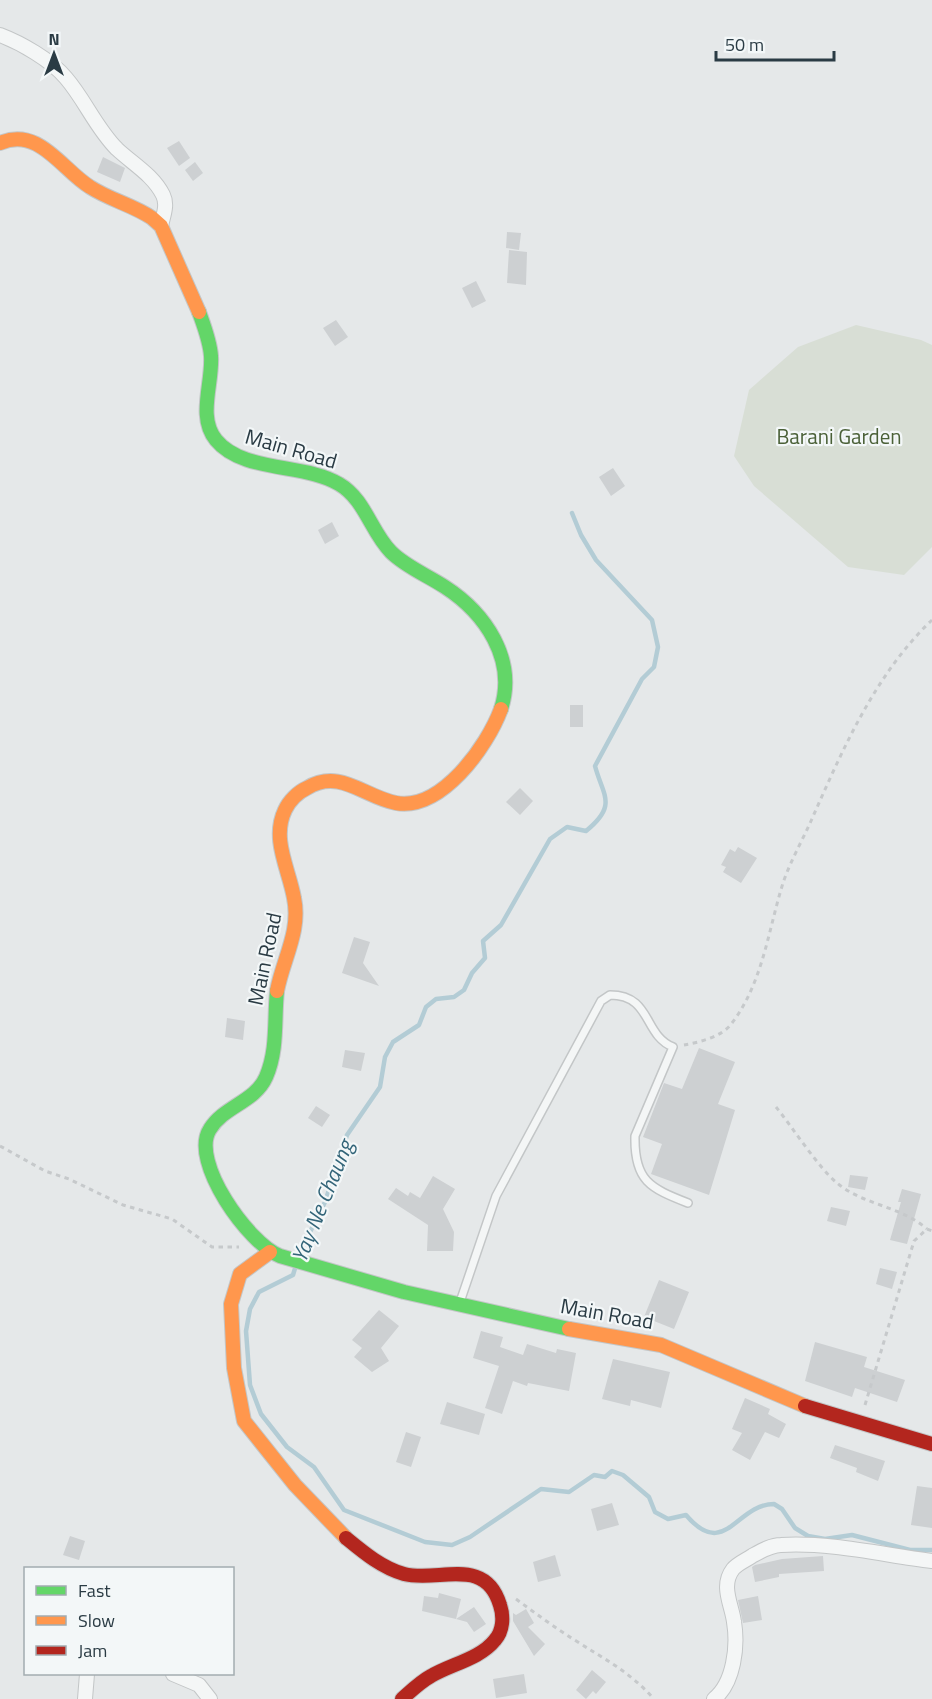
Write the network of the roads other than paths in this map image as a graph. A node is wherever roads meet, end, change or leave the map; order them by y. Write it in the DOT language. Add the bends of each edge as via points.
graph roads {
  1 [pos="0,35"];
  2 [pos="0,142"];
  3 [pos="160,226"];
  4 [pos="688,1203"];
  5 [pos="266,1249"];
  6 [pos="459,1305"];
  7 [pos="932,1444"];
  8 [pos="932,1561"];
  9 [pos="87,1675"];
  10 [pos="175,1675"];
  11 [pos="85,1699"];
  12 [pos="210,1699"];
  13 [pos="402,1699"];
  14 [pos="714,1699"];
  1 -- 3 [label="street" via="65,77 99,128 147,174 164,196 166,207"];
  2 -- 3 [label="main road, Main Road" via="33,142 83,183 143,211"];
  3 -- 5 [label="main road, Main Road" via="207,335 212,363 208,422 218,443 231,453 321,477 348,490 389,550 452,592 481,617 496,641 506,680 504,700 494,727 458,777 436,796 410,804 391,803 344,781 318,780 296,794 283,813 277,835 297,906 297,922 278,985 270,1064 260,1087 217,1120 204,1144 209,1165 235,1214"];
  4 -- 6 [label="lane" via="654,1190 643,1179 634,1151 635,1136 673,1047 660,1039 631,998 610,995 601,1001 496,1196"];
  5 -- 6 [label="main road, Main Road" via="351,1277"];
  5 -- 13 [label="main road" via="245,1268 234,1290 233,1351 244,1421 334,1528 363,1551 404,1574 466,1574 490,1587 498,1597 501,1611 495,1641 428,1677"];
  6 -- 7 [label="main road, Main Road" via="661,1345 788,1399"];
  8 -- 14 [label="street" via="837,1548 779,1545 762,1550 733,1570 728,1581 726,1593 736,1641 727,1680"];
  9 -- 11 [label="street"];
  10 -- 12 [label="street" via="199,1685"];
}
